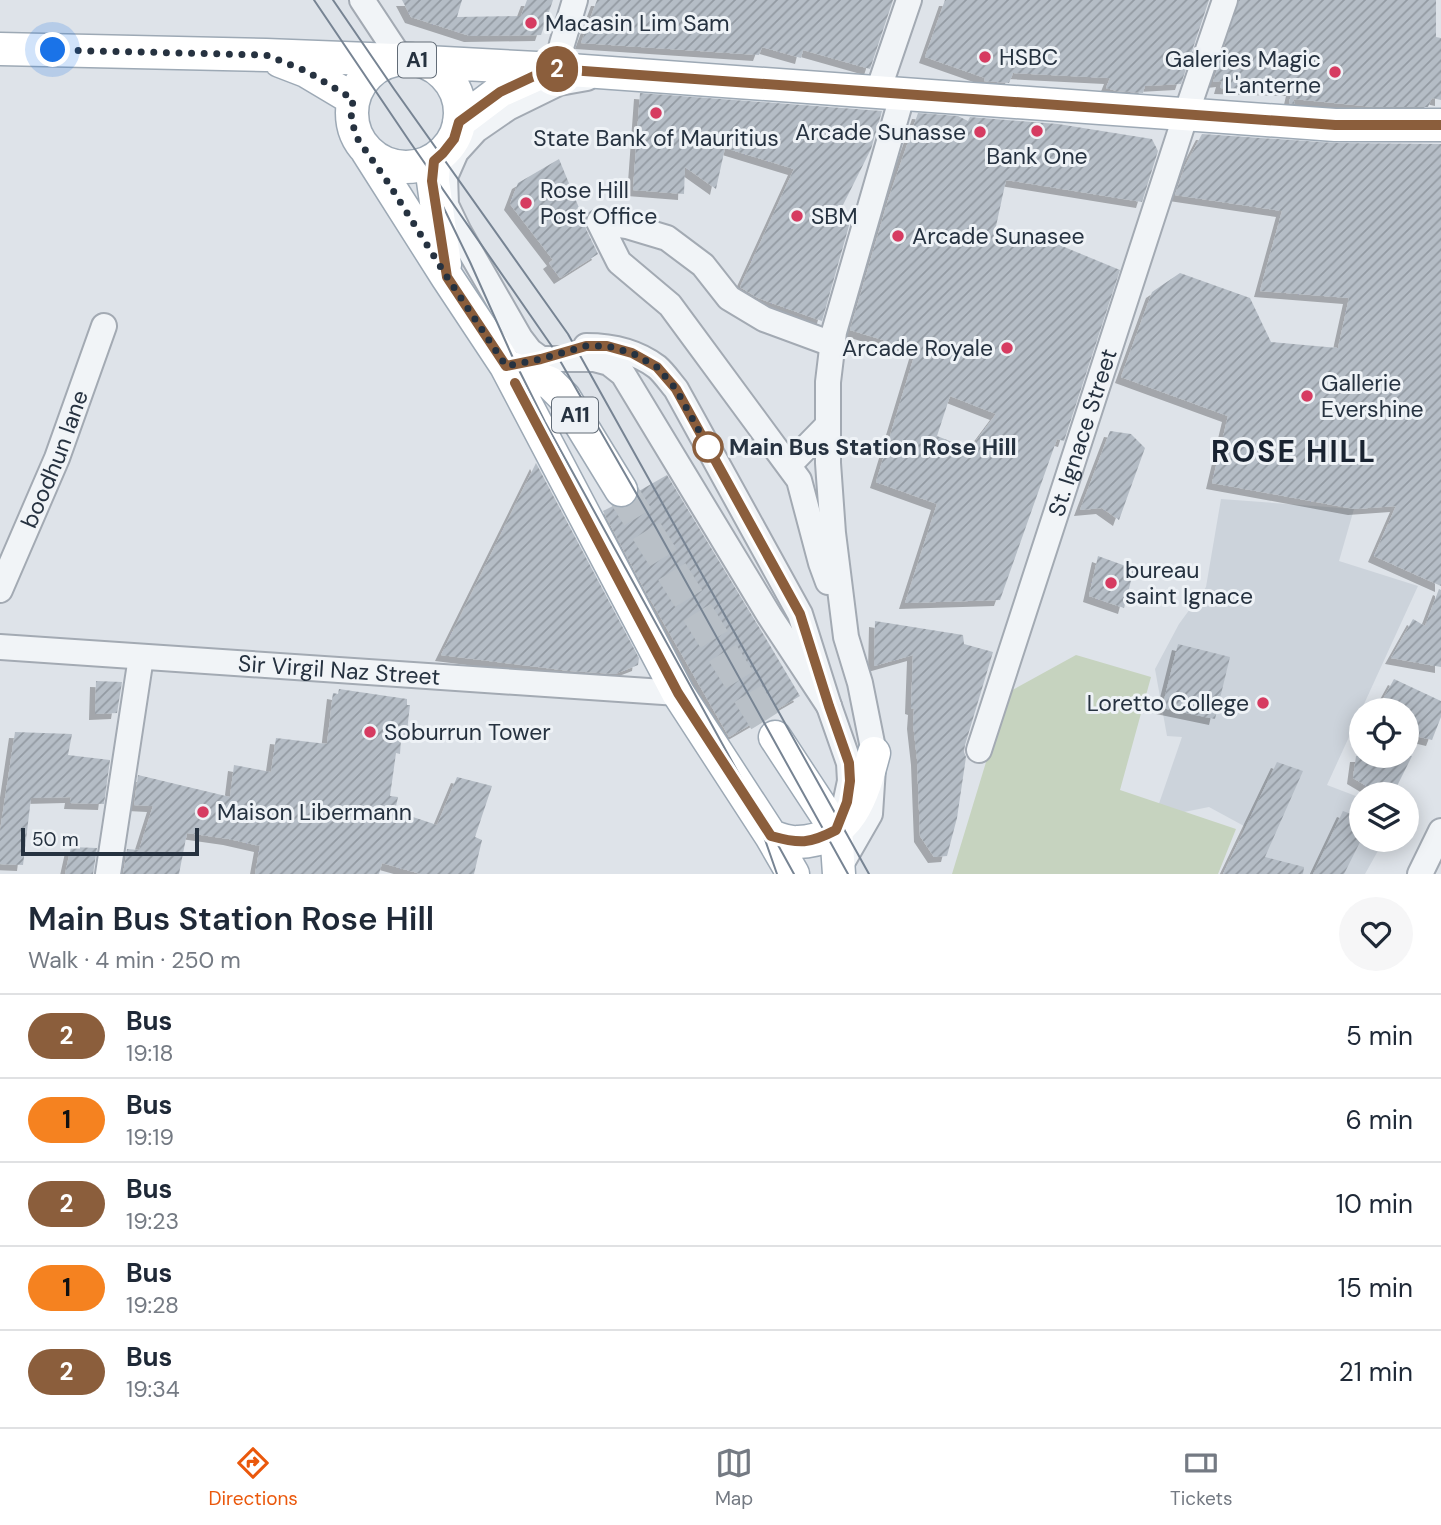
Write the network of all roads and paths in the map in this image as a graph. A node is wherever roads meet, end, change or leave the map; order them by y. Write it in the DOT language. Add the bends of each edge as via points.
graph roads {
  1 [pos="362,0"];
  2 [pos="575,0"];
  3 [pos="909,0"];
  4 [pos="1225,0"];
  5 [pos="0,49"];
  6 [pos="266,55"];
  7 [pos="407,61"];
  8 [pos="553,69"];
  9 [pos="612,74"];
  10 [pos="891,92"];
  11 [pos="353,99"];
  12 [pos="1186,114"];
  13 [pos="459,122"];
  14 [pos="1441,125"];
  15 [pos="367,151"];
  16 [pos="434,161"];
  17 [pos="447,277"];
  18 [pos="104,326"];
  19 [pos="832,344"];
  20 [pos="541,359"];
  21 [pos="506,366"];
  22 [pos="828,425"];
  23 [pos="789,465"];
  24 [pos="621,489"];
  25 [pos="0,590"];
  26 [pos="846,637"];
  27 [pos="0,647"];
  28 [pos="141,657"];
  29 [pos="678,693"];
  30 [pos="829,706"];
  31 [pos="775,737"];
  32 [pos="979,750"];
  33 [pos="874,753"];
  34 [pos="836,830"];
  35 [pos="1441,831"];
  36 [pos="771,836"];
  37 [pos="839,871"];
  38 [pos="108,874"];
  39 [pos="793,874"];
  40 [pos="1420,874"];
  1 -- 7 [label="street"];
  2 -- 8 [label="street"];
  3 -- 10 [label="street"];
  4 -- 12 [label="street, St. Ignace Street"];
  5 -- 6 [label="main road, A1"];
  6 -- 7 [label="main road, A1"];
  6 -- 11 [label="main road, A1" via="306,71"];
  7 -- 8 [label="main road, A1"];
  7 -- 11 [label="main road, A1" via="377,68 362,81"];
  7 -- 13 [label="main road, A1" via="442,72 454,86"];
  8 -- 9 [label="main road, A1"];
  8 -- 13 [label="main road" via="500,92"];
  9 -- 10 [label="main road, A1"];
  9 -- 20 [label="street" via="559,83 508,107 476,130 456,152 446,177 446,205 459,232 520,338"];
  10 -- 12 [label="main road, A1"];
  10 -- 19 [label="street"];
  11 -- 15 [label="main road" via="351,119"];
  12 -- 14 [label="main road, A1" via="1335,125"];
  12 -- 32 [label="street, St. Ignace Street"];
  13 -- 16 [label="main road" via="454,139"];
  15 -- 16 [label="main road" via="394,167"];
  15 -- 17 [label="main road, A11"];
  16 -- 17 [label="main road, A11" via="432,181"];
  17 -- 21 [label="main road, A11"];
  18 -- 25 [label="street, boodhun lane" via="57,458"];
  19 -- 22 [label="street"];
  19 -- 23 [label="street" via="764,318 729,298 703,265 667,238 599,222 619,262 670,305"];
  20 -- 21 [label="street"];
  20 -- 30 [label="street" via="594,359 623,374"];
  20 -- 30 [label="street" via="586,346 607,346 657,367 676,389 800,614"];
  21 -- 24 [label="main road, A11" via="550,383 564,397"];
  21 -- 29 [label="main road, A11"];
  22 -- 23 [label="street"];
  22 -- 26 [label="street" via="833,533"];
  23 -- 26 [label="street" via="799,480"];
  26 -- 33 [label="street"];
  27 -- 28 [label="street, Sir Virgil Naz Street"];
  28 -- 29 [label="street, Sir Virgil Naz Street"];
  28 -- 38 [label="street"];
  29 -- 36 [label="main road, A11"];
  30 -- 34 [label="street" via="849,763 847,802"];
  31 -- 34 [label="main road"];
  33 -- 34 [label="main road" via="853,812"];
  33 -- 37 [label="street" via="870,814"];
  34 -- 36 [label="main road" via="817,840 795,843"];
  34 -- 37 [label="main road"];
  35 -- 40 [label="street"];
  36 -- 39 [label="main road, A11"];
}
